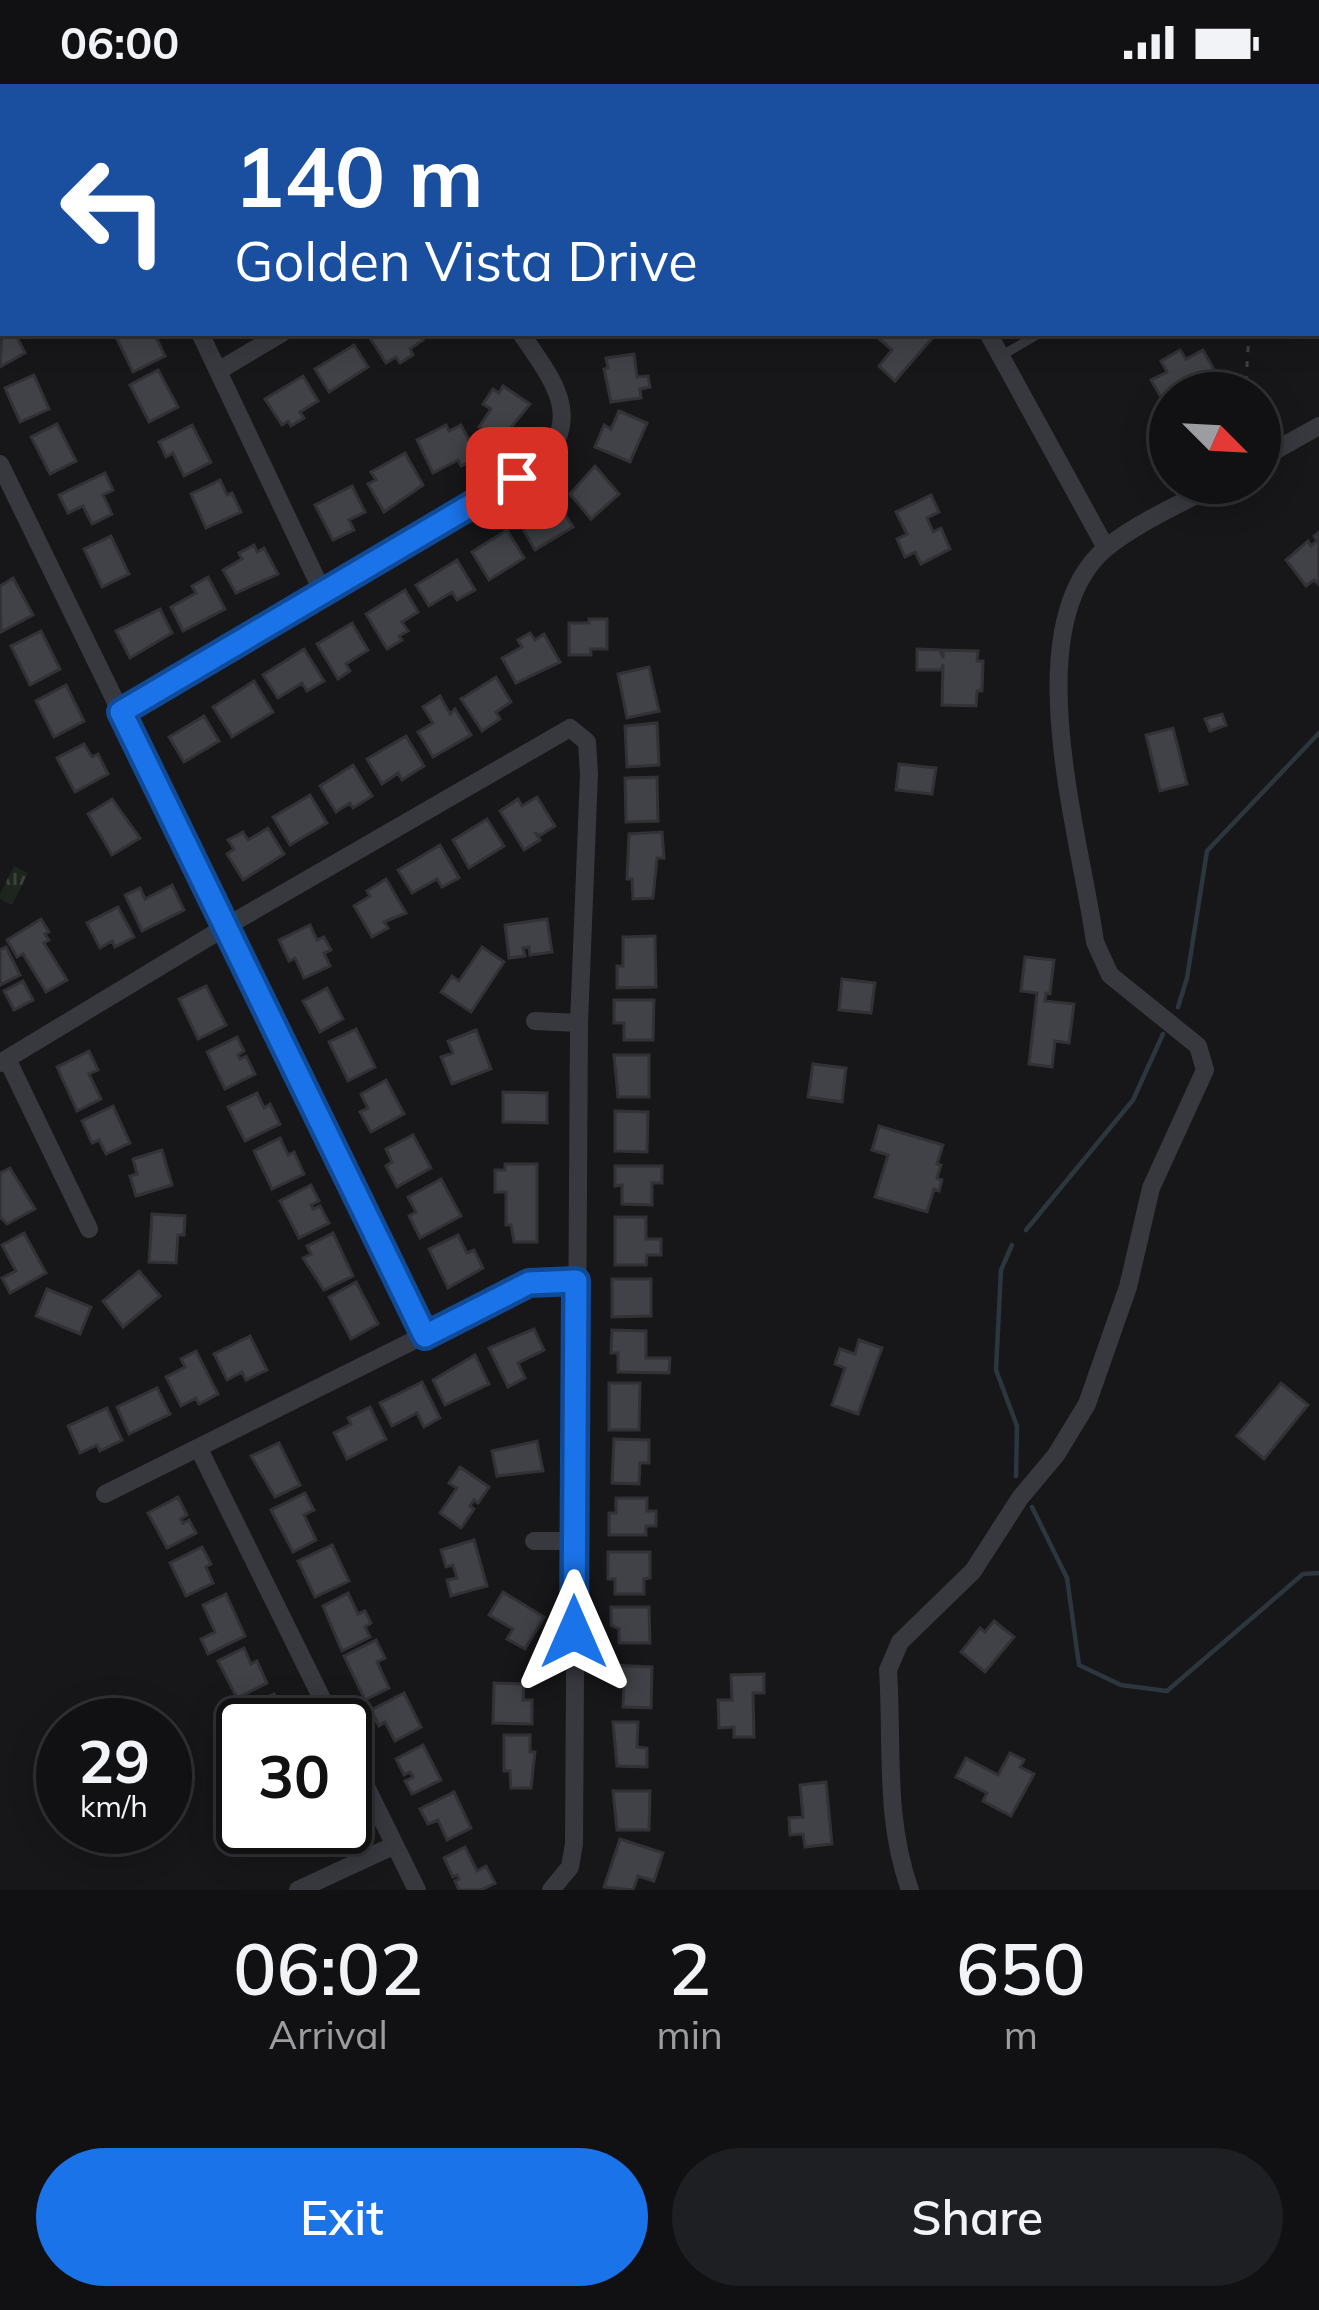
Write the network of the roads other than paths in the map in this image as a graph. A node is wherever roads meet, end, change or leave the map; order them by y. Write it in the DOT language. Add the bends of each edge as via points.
graph roads {
  1 [pos="201,336"];
  2 [pos="278,336"];
  3 [pos="523,336"];
  4 [pos="990,336"];
  5 [pos="1035,336"];
  6 [pos="1001,356"];
  7 [pos="218,370"];
  8 [pos="1319,425"];
  9 [pos="1281,447"];
  10 [pos="0,464"];
  11 [pos="1182,504"];
  12 [pos="1106,548"];
  13 [pos="324,595"];
  14 [pos="121,712"];
  15 [pos="227,926"];
  16 [pos="536,1021"];
  17 [pos="579,1023"];
  18 [pos="4,1061"];
  19 [pos="89,1229"];
  20 [pos="576,1281"];
  21 [pos="425,1336"];
  22 [pos="199,1448"];
  23 [pos="105,1494"];
  24 [pos="534,1541"];
  25 [pos="574,1541"];
  26 [pos="322,1698"];
  27 [pos="372,1799"];
  28 [pos="395,1845"];
  29 [pos="298,1890"];
  30 [pos="417,1890"];
  31 [pos="550,1890"];
  32 [pos="910,1890"];
  1 -- 7 [label="street"];
  2 -- 7 [label="street"];
  3 -- 13 [label="street" via="561,401 555,448"];
  4 -- 6 [label="street"];
  5 -- 6 [label="lane"];
  6 -- 12 [label="street"];
  7 -- 13 [label="street"];
  8 -- 9 [label="street"];
  10 -- 14 [label="street"];
  11 -- 12 [label="street"];
  12 -- 32 [label="street" via="1072,593 1058,676 1095,943 1110,975 1198,1046 1205,1070 1163,1154 1087,1404 973,1571 892,1654 891,1818"];
  13 -- 14 [label="street"];
  14 -- 15 [label="street"];
  15 -- 17 [label="street" via="570,728 587,742 589,774"];
  15 -- 18 [label="street"];
  15 -- 21 [label="street"];
  16 -- 17 [label="street"];
  17 -- 20 [label="street"];
  18 -- 19 [label="street"];
  20 -- 21 [label="street" via="529,1283"];
  20 -- 25 [label="street"];
  21 -- 22 [label="street"];
  22 -- 23 [label="street"];
  22 -- 26 [label="street"];
  24 -- 25 [label="street"];
  25 -- 31 [label="street" via="574,1844 570,1867"];
  27 -- 28 [label="street"];
  28 -- 29 [label="street"];
  28 -- 30 [label="street"];
}
